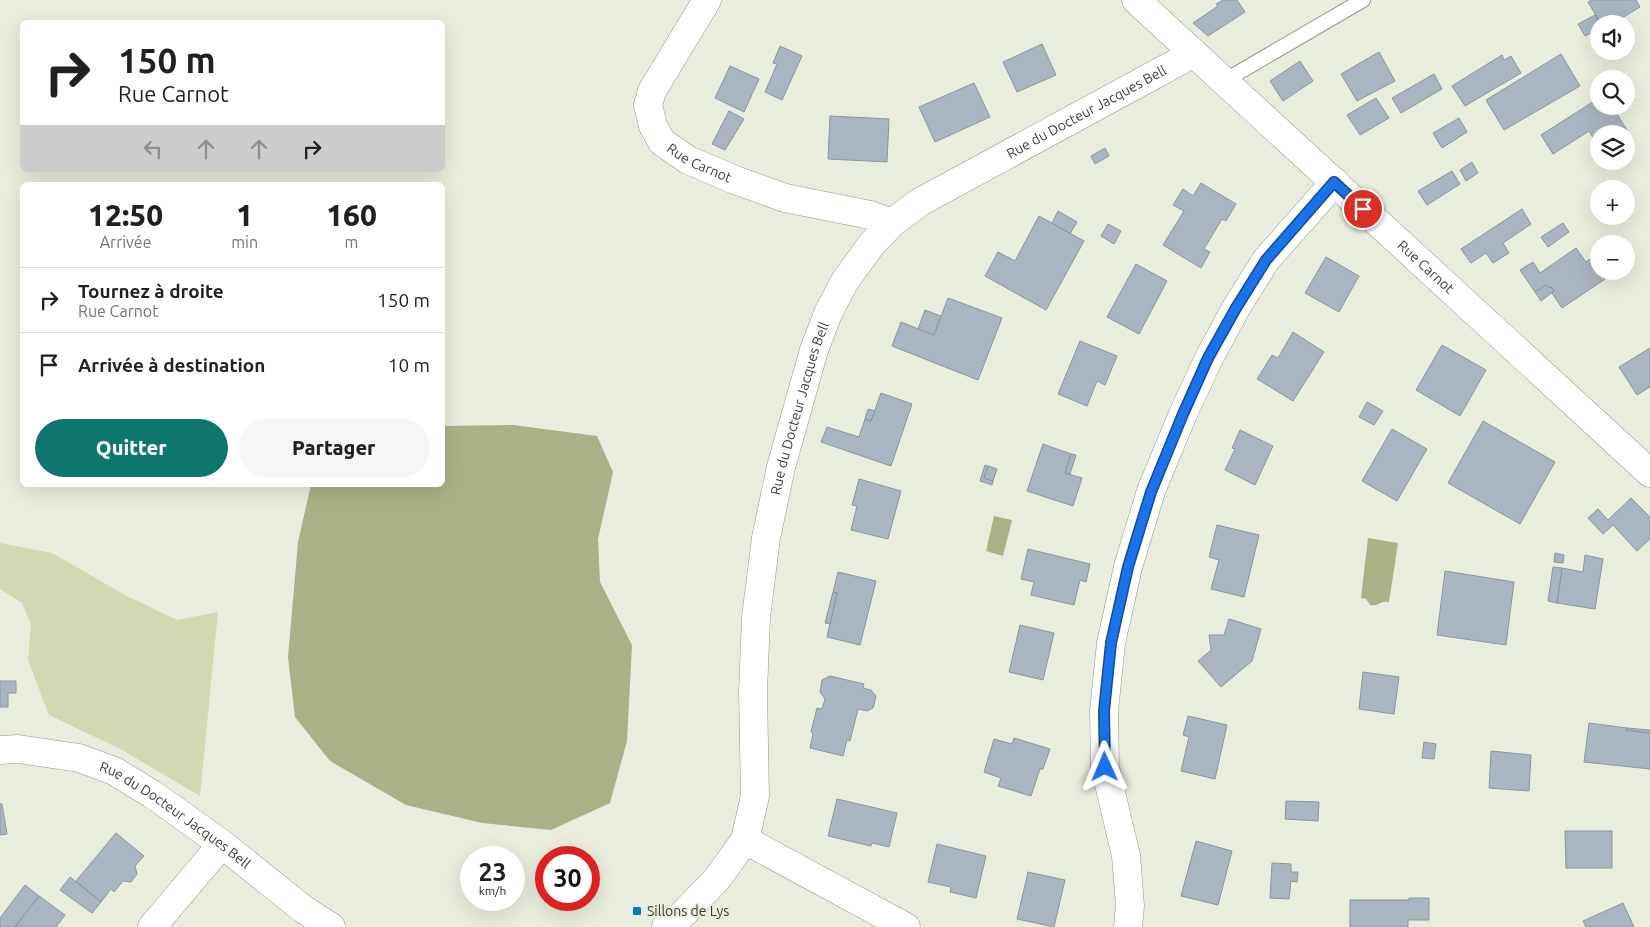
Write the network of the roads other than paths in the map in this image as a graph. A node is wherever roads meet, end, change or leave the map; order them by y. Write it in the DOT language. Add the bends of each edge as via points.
graph roads {
  1 [pos="707,0"];
  2 [pos="1136,0"];
  3 [pos="1363,0"];
  4 [pos="1192,52"];
  5 [pos="1224,81"];
  6 [pos="1334,182"];
  7 [pos="892,223"];
  8 [pos="1650,473"];
  9 [pos="0,750"];
  10 [pos="745,840"];
  11 [pos="222,844"];
  12 [pos="152,927"];
  13 [pos="331,927"];
  14 [pos="666,927"];
  15 [pos="906,927"];
  16 [pos="1128,927"];
  1 -- 7 [label="street, Rue Carnot" via="652,90 648,105 653,126 662,142 688,160 785,198 870,215"];
  2 -- 4 [label="street, Rue Carnot"];
  3 -- 5 [label="lane"];
  4 -- 5 [label="street, Rue Carnot"];
  4 -- 7 [label="street, Rue du Docteur Jacques Bell" via="920,202"];
  5 -- 6 [label="street, Rue Carnot"];
  6 -- 8 [label="street, Rue Carnot"];
  6 -- 16 [label="street" via="1266,260 1208,358 1151,492 1128,567 1111,643 1104,711 1105,767 1126,856 1130,906"];
  7 -- 10 [label="street, Rue du Docteur Jacques Bell" via="855,267 829,311 814,350 780,467 766,538 756,617 753,692 755,796"];
  9 -- 11 [label="street, Rue du Docteur Jacques Bell" via="18,749 79,758 114,771"];
  10 -- 14 [label="street, Rue du Docteur Jacques Bell" via="717,880"];
  10 -- 15 [label="street"];
  11 -- 12 [label="street"];
  11 -- 13 [label="street, Rue du Docteur Jacques Bell" via="303,909"];
}
